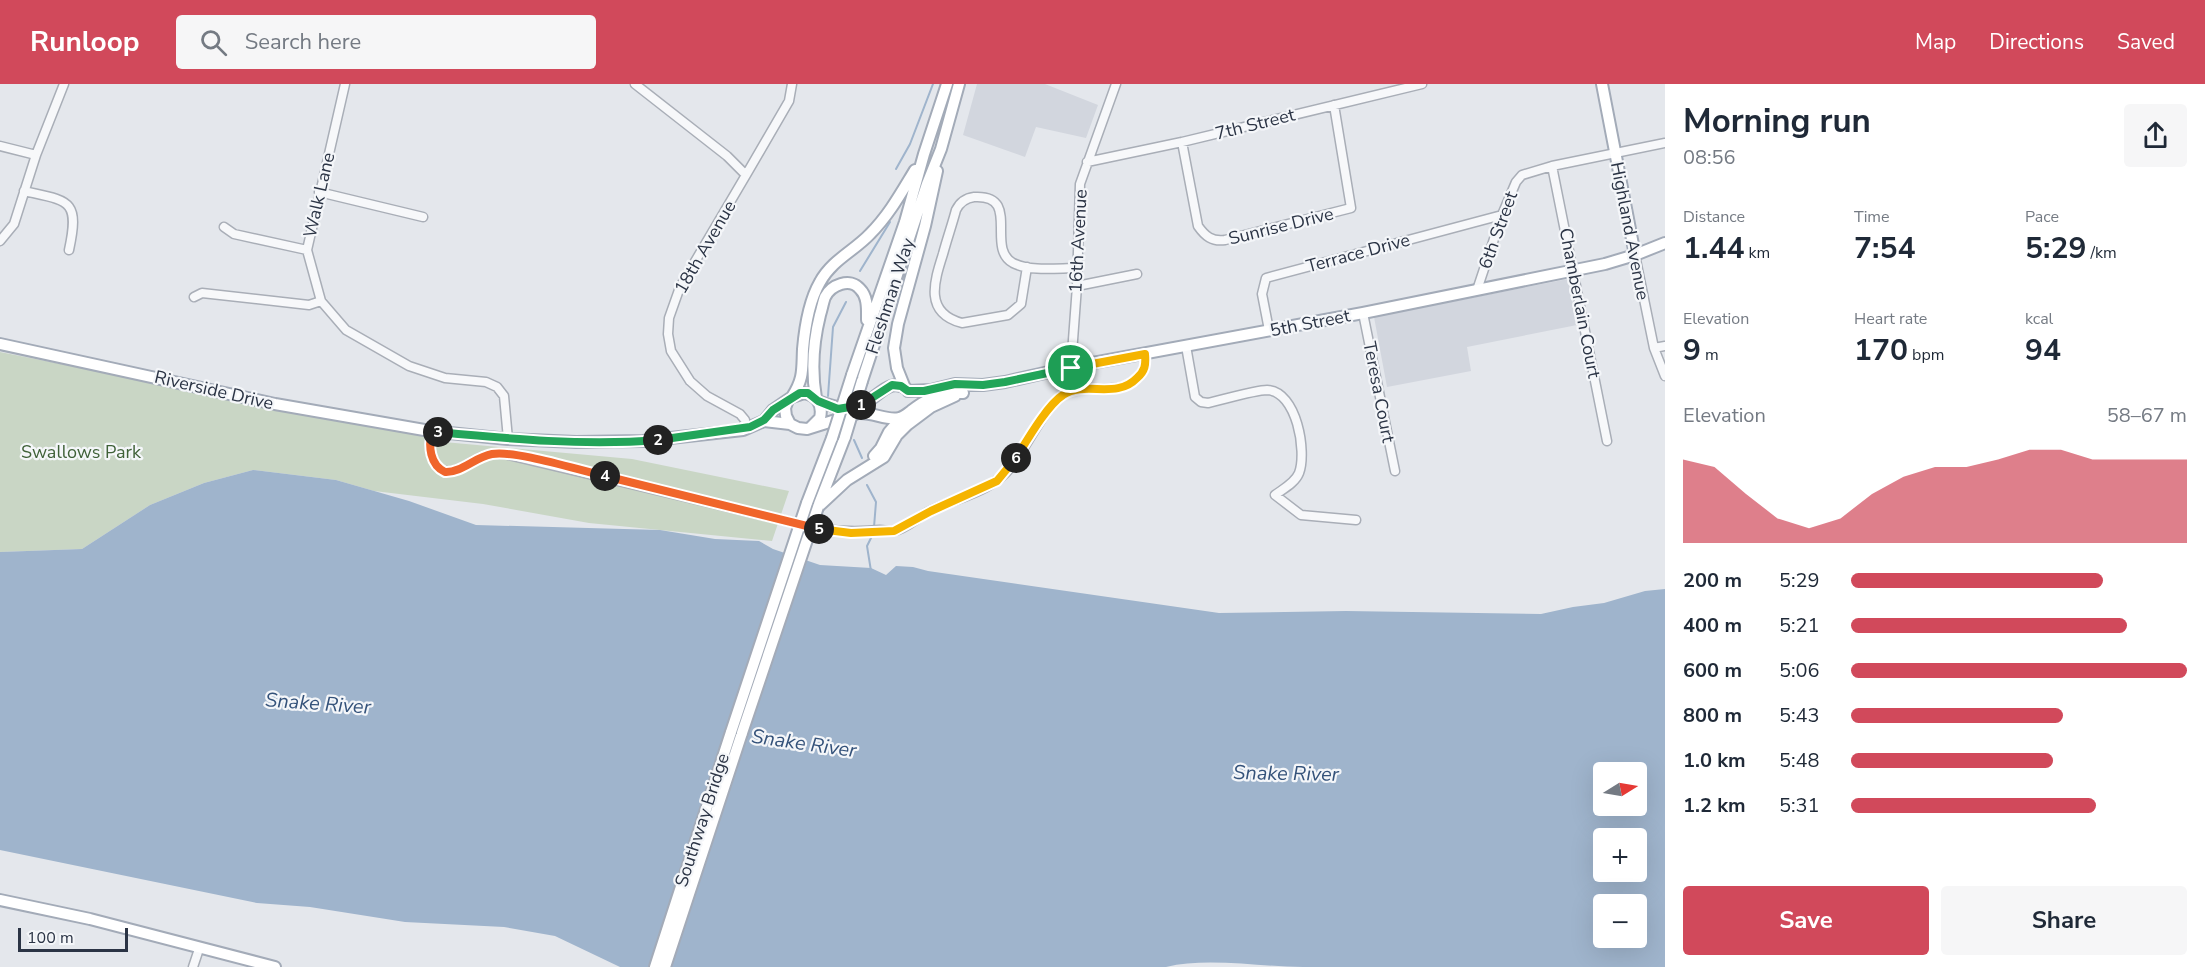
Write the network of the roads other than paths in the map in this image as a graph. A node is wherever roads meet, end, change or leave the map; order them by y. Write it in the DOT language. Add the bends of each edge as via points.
graph roads {
  1 [pos="64,84"];
  2 [pos="345,84"];
  3 [pos="634,84"];
  4 [pos="792,84"];
  5 [pos="947,84"];
  6 [pos="958,84"];
  7 [pos="1116,84"];
  8 [pos="1422,84"];
  9 [pos="1602,84"];
  10 [pos="1334,105"];
  11 [pos="1182,142"];
  12 [pos="1665,143"];
  13 [pos="0,146"];
  14 [pos="941,149"];
  15 [pos="1615,153"];
  16 [pos="924,154"];
  17 [pos="36,155"];
  18 [pos="1087,162"];
  19 [pos="1552,166"];
  20 [pos="746,175"];
  21 [pos="24,191"];
  22 [pos="319,192"];
  23 [pos="1502,215"];
  24 [pos="423,216"];
  25 [pos="224,226"];
  26 [pos="0,241"];
  27 [pos="1665,243"];
  28 [pos="69,250"];
  29 [pos="307,250"];
  30 [pos="1635,255"];
  31 [pos="1027,267"];
  32 [pos="1077,268"];
  33 [pos="1574,271"];
  34 [pos="1137,274"];
  35 [pos="1077,286"];
  36 [pos="1477,290"];
  37 [pos="194,297"];
  38 [pos="321,301"];
  39 [pos="1363,313"];
  40 [pos="867,329"];
  41 [pos="1269,330"];
  42 [pos="0,344"];
  43 [pos="1186,346"];
  44 [pos="1665,346"];
  45 [pos="1654,348"];
  46 [pos="1145,354"];
  47 [pos="1071,368"];
  48 [pos="1665,376"];
  49 [pos="857,378"];
  50 [pos="983,385"];
  51 [pos="907,390"];
  52 [pos="963,393"];
  53 [pos="790,398"];
  54 [pos="817,400"];
  55 [pos="906,415"];
  56 [pos="764,420"];
  57 [pos="790,424"];
  58 [pos="811,427"];
  59 [pos="743,429"];
  60 [pos="431,431"];
  61 [pos="508,439"];
  62 [pos="1607,441"];
  63 [pos="862,470"];
  64 [pos="1395,471"];
  65 [pos="813,505"];
  66 [pos="1356,520"];
  67 [pos="0,900"];
  68 [pos="199,949"];
  69 [pos="193,967"];
  70 [pos="275,967"];
  71 [pos="655,967"];
  72 [pos="665,967"];
  1 -- 17 [label="street"];
  2 -- 22 [label="street, Walk Lane"];
  3 -- 20 [label="street"];
  4 -- 20 [label="street, 18th Avenue" via="789,101"];
  5 -- 16 [label="main road, Fleshman Way"];
  6 -- 14 [label="main road, Fleshman Way"];
  7 -- 18 [label="street, 16th Avenue"];
  8 -- 10 [label="street, 7th Street"];
  9 -- 15 [label="main road, Highland Avenue"];
  10 -- 11 [label="street, 7th Street"];
  10 -- 11 [label="street, Sunrise Drive" via="1351,208 1225,240 1212,240 1198,226"];
  11 -- 18 [label="street, 7th Street"];
  12 -- 15 [label="street, 6th Street"];
  13 -- 17 [label="street"];
  14 -- 49 [label="main road, Fleshman Way"];
  14 -- 51 [label="main road" via="894,348 897,368"];
  15 -- 19 [label="street, 6th Street"];
  15 -- 30 [label="main road, Highland Avenue"];
  16 -- 40 [label="main road, Fleshman Way"];
  16 -- 53 [label="main road" via="884,218 820,281 807,323 800,385"];
  17 -- 21 [label="street"];
  18 -- 32 [label="street, 16th Avenue" via="1080,184"];
  19 -- 23 [label="street, 6th Street" via="1522,175"];
  19 -- 33 [label="street, Chamberlain Court"];
  20 -- 59 [label="street, 18th Avenue" via="680,287 668,334 671,351 690,381 707,396 740,414 745,420"];
  21 -- 26 [label="street" via="14,224"];
  21 -- 28 [label="street" via="63,199 72,210 74,226"];
  22 -- 24 [label="street"];
  22 -- 29 [label="street, Walk Lane"];
  23 -- 36 [label="street, 6th Street"];
  23 -- 41 [label="street, Terrace Drive" via="1266,278 1262,294"];
  25 -- 29 [label="street" via="234,234"];
  27 -- 30 [label="main road, 5th Street"];
  29 -- 38 [label="street, Walk Lane"];
  30 -- 33 [label="main road, 5th Street"];
  30 -- 45 [label="street, Highland Avenue"];
  31 -- 31 [label="street" via="1021,304 1008,315 962,323 943,313 936,300 934,283 956,210 965,200 978,197 998,205 1003,250 1012,262"];
  31 -- 32 [label="street"];
  32 -- 35 [label="street, 16th Avenue"];
  33 -- 36 [label="main road, 5th Street"];
  33 -- 62 [label="street, Chamberlain Court"];
  34 -- 35 [label="street"];
  35 -- 47 [label="street, 16th Avenue"];
  36 -- 39 [label="main road, 5th Street"];
  37 -- 38 [label="street" via="202,293 309,305"];
  38 -- 61 [label="street, Walk Lane" via="346,330 409,366 445,378 486,382 497,387 504,396"];
  39 -- 41 [label="main road, 5th Street"];
  39 -- 64 [label="street, Teresa Court"];
  40 -- 49 [label="main road, Fleshman Way"];
  40 -- 54 [label="main road" via="866,298 860,289 842,283 833,288 825,297 813,350 812,376"];
  41 -- 43 [label="main road, 5th Street"];
  42 -- 60 [label="main road, Riverside Drive" via="274,404"];
  43 -- 46 [label="main road, 5th Street"];
  43 -- 66 [label="street" via="1195,397 1201,402 1267,390 1287,401 1299,431 1299,475 1275,495 1301,515"];
  44 -- 45 [label="street"];
  45 -- 48 [label="street, Highland Avenue"];
  46 -- 47 [label="main road, 5th Street"];
  46 -- 60 [label="street" via="1143,373 1133,383 1111,390 1087,389 1063,395 997,481 894,531 821,530 504,454 483,456 445,472 432,457"];
  47 -- 50 [label="main road, 5th Street"];
  49 -- 65 [label="main road, Fleshman Way, bridge" via="832,438"];
  49 -- 65 [label="main road, Fleshman Way, bridge" via="845,437"];
  50 -- 51 [label="main road, 5th Street"];
  50 -- 52 [label="main road, 5th Street"];
  51 -- 54 [label="main road, 5th Street" via="888,386 872,400 838,409"];
  51 -- 55 [label="main road" via="912,399"];
  52 -- 55 [label="main road, 5th Street" via="936,396"];
  52 -- 63 [label="main road" via="922,413 897,435 884,457"];
  53 -- 54 [label="main road" via="804,393"];
  53 -- 56 [label="main road"];
  53 -- 57 [label="main road" via="785,412"];
  54 -- 58 [label="main road" via="820,418"];
  55 -- 58 [label="main road" via="889,418 858,413"];
  55 -- 63 [label="main road" via="888,432 881,448"];
  56 -- 57 [label="main road"];
  56 -- 59 [label="main road"];
  57 -- 58 [label="main road" via="802,429"];
  59 -- 61 [label="main road" via="642,441"];
  60 -- 61 [label="main road"];
  63 -- 65 [label="main road"];
  65 -- 71 [label="main road, Southway Bridge, bridge"];
  65 -- 72 [label="main road, Southway Bridge, bridge"];
  67 -- 68 [label="main road" via="90,919"];
  68 -- 69 [label="street"];
  68 -- 70 [label="main road"];
}
